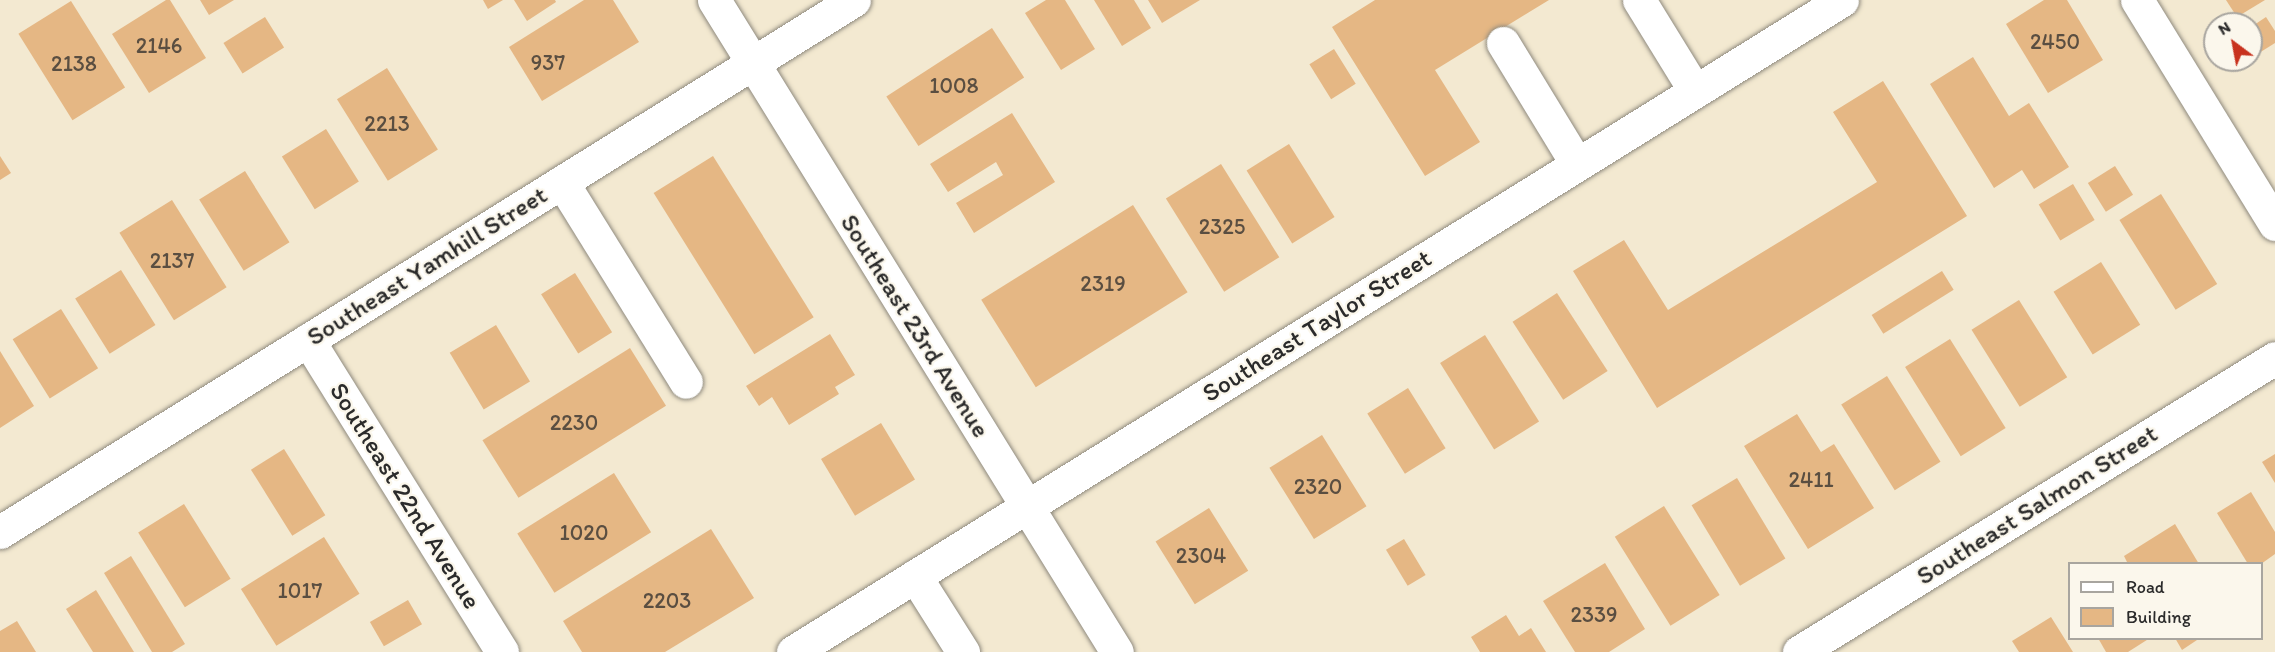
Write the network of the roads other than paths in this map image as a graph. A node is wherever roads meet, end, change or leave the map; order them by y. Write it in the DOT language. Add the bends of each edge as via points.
graph roads {
  1 [pos="714,0"];
  2 [pos="854,0"];
  3 [pos="1639,0"];
  4 [pos="2137,0"];
  5 [pos="1827,4"];
  6 [pos="1503,43"];
  7 [pos="753,63"];
  8 [pos="1695,91"];
  9 [pos="1577,164"];
  10 [pos="562,182"];
  11 [pos="2275,224"];
  12 [pos="308,340"];
  13 [pos="2275,358"];
  14 [pos="686,382"];
  15 [pos="1026,507"];
  16 [pos="0,532"];
  17 [pos="915,576"];
  18 [pos="805,649"];
  19 [pos="502,652"];
  20 [pos="963,652"];
  21 [pos="1117,652"];
  22 [pos="1799,652"];
  1 -- 7 [label="street, Southeast 23rd Avenue"];
  2 -- 7 [label="street, Southeast Yamhill Street"];
  3 -- 8 [label="street"];
  4 -- 11 [label="street"];
  5 -- 8 [label="street, Southeast Taylor Street"];
  6 -- 9 [label="street"];
  7 -- 10 [label="street, Southeast Yamhill Street"];
  7 -- 15 [label="street, Southeast 23rd Avenue"];
  8 -- 9 [label="street, Southeast Taylor Street"];
  9 -- 15 [label="street, Southeast Taylor Street"];
  10 -- 12 [label="street, Southeast Yamhill Street"];
  10 -- 14 [label="street"];
  12 -- 16 [label="street, Southeast Yamhill Street"];
  12 -- 19 [label="street, Southeast 22nd Avenue"];
  13 -- 22 [label="street, Southeast Salmon Street"];
  15 -- 17 [label="street, Southeast Taylor Street"];
  15 -- 21 [label="street, Southeast 23rd Avenue"];
  17 -- 18 [label="street, Southeast Taylor Street"];
  17 -- 20 [label="street"];
}
